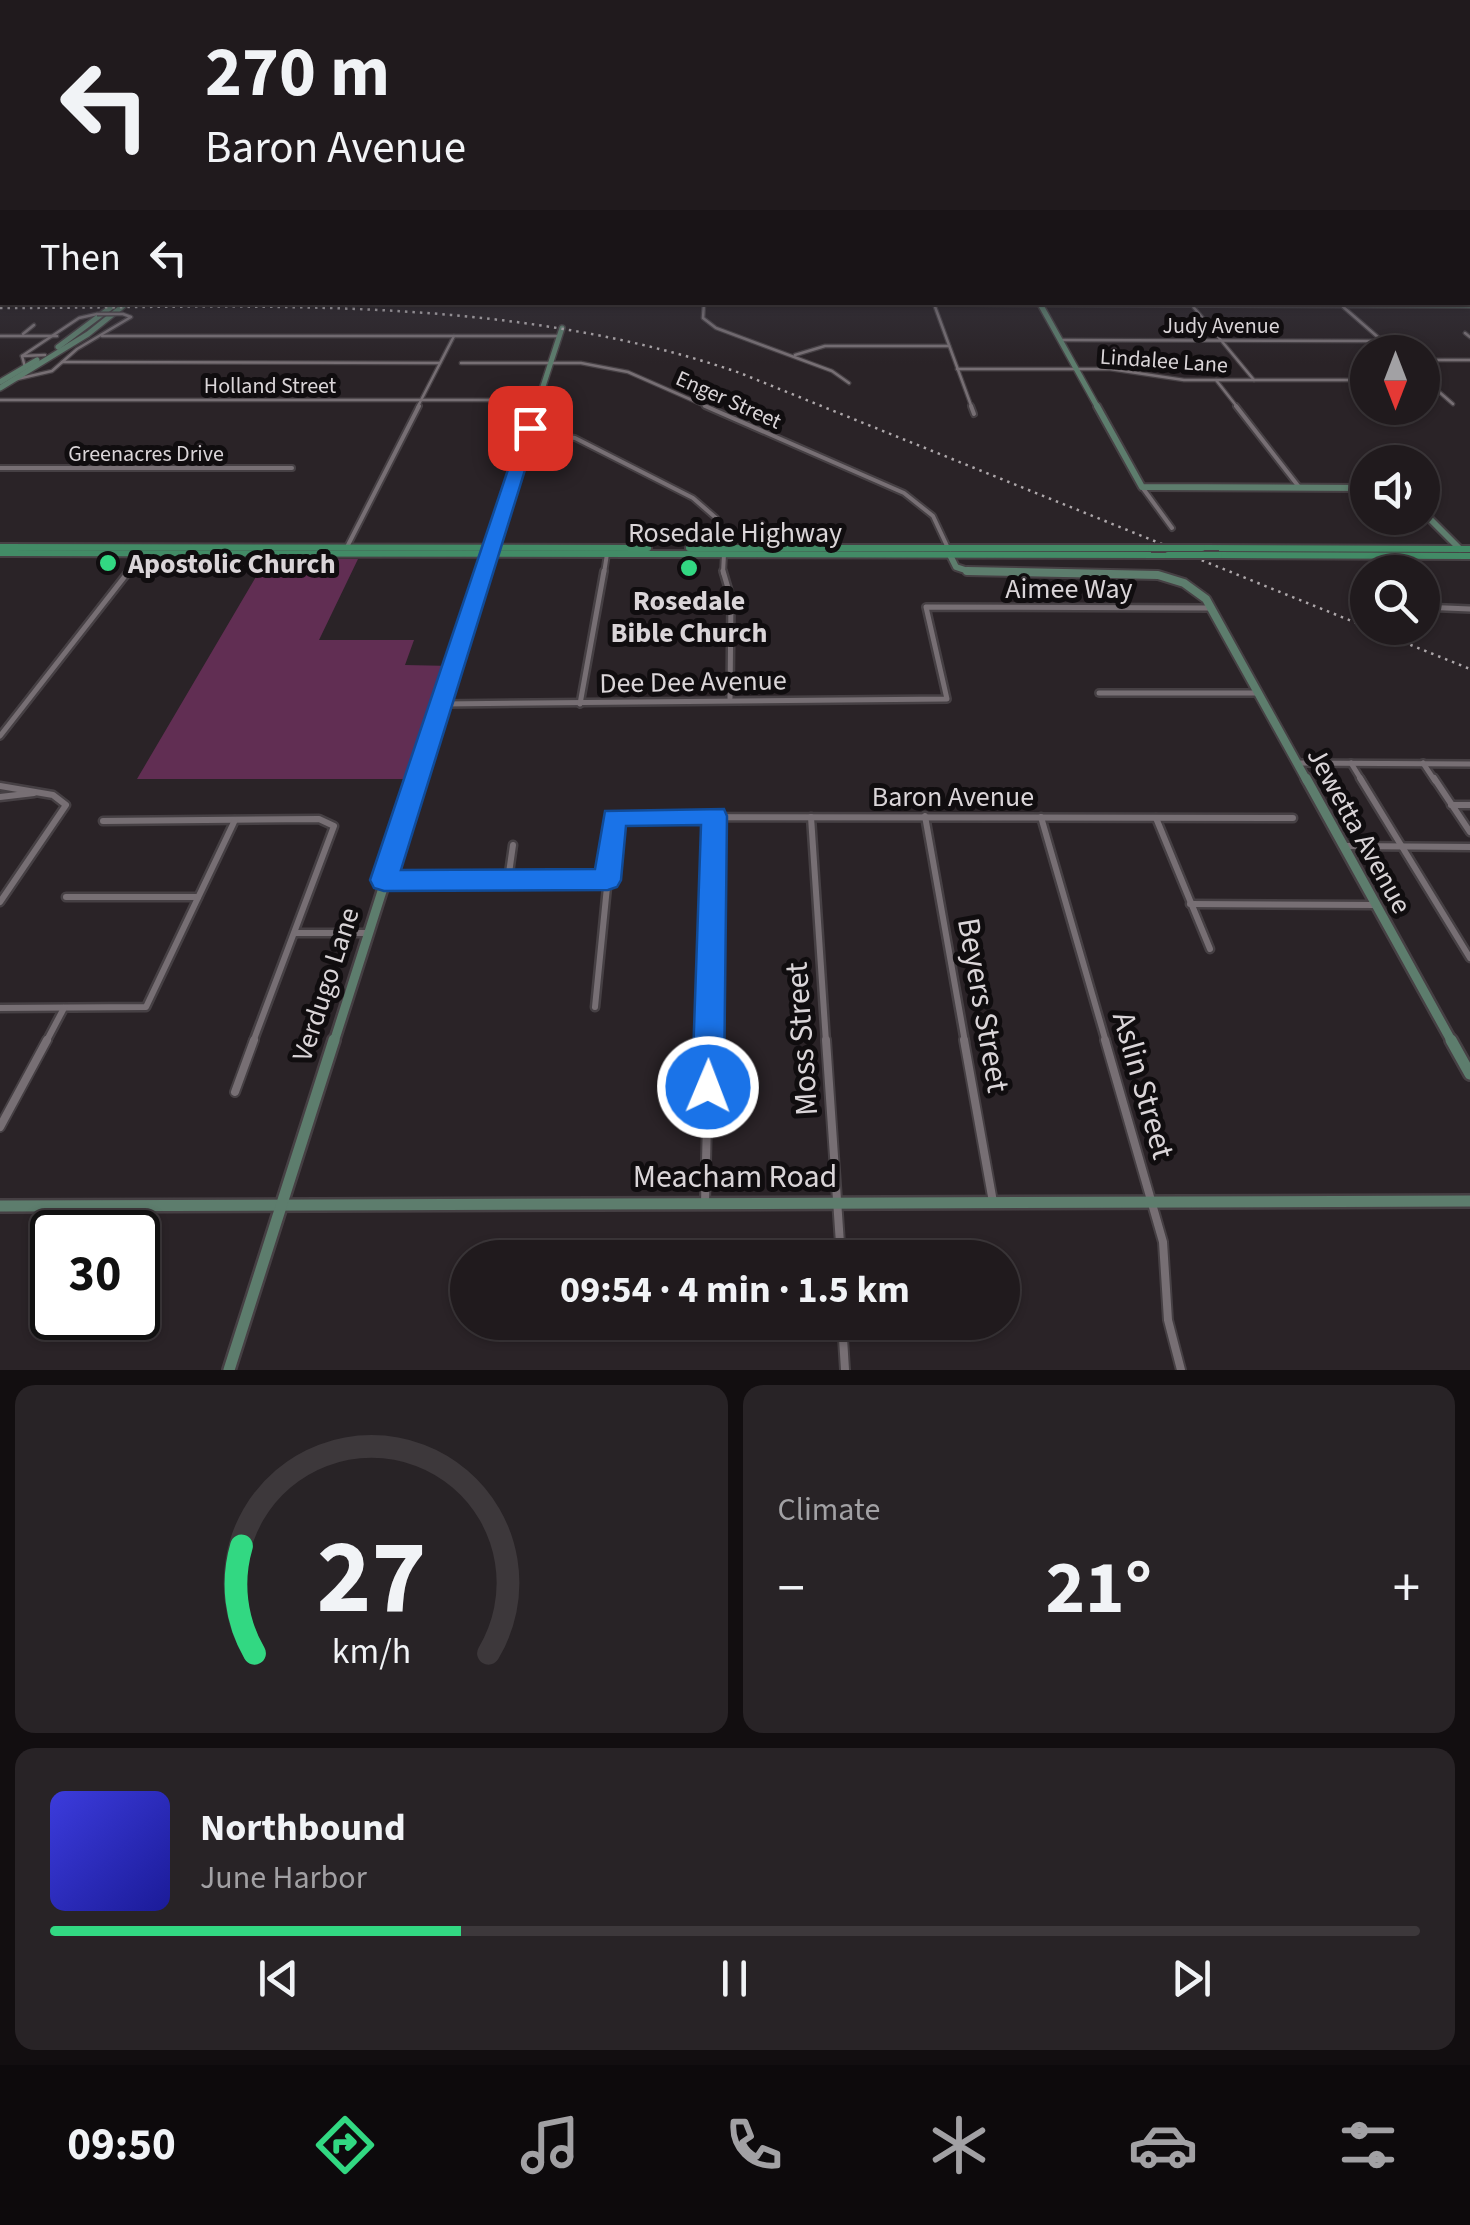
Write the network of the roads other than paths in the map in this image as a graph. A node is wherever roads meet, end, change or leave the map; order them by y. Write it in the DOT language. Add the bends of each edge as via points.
graph roads {
  1 [pos="114,305"];
  2 [pos="124,305"];
  3 [pos="704,305"];
  4 [pos="934,305"];
  5 [pos="1041,305"];
  6 [pos="1191,305"];
  7 [pos="1342,305"];
  8 [pos="34,324"];
  9 [pos="561,332"];
  10 [pos="1376,335"];
  11 [pos="0,336"];
  12 [pos="20,336"];
  13 [pos="57,336"];
  14 [pos="102,336"];
  15 [pos="454,336"];
  16 [pos="1060,340"];
  17 [pos="1221,340"];
  18 [pos="1350,340"];
  19 [pos="949,346"];
  20 [pos="45,355"];
  21 [pos="22,356"];
  22 [pos="792,356"];
  23 [pos="1440,360"];
  24 [pos="1470,360"];
  25 [pos="62,362"];
  26 [pos="440,363"];
  27 [pos="461,363"];
  28 [pos="551,363"];
  29 [pos="40,364"];
  30 [pos="25,366"];
  31 [pos="958,369"];
  32 [pos="1076,369"];
  33 [pos="49,372"];
  34 [pos="15,379"];
  35 [pos="1216,380"];
  36 [pos="1254,380"];
  37 [pos="1350,380"];
  38 [pos="849,383"];
  39 [pos="0,385"];
  40 [pos="1440,393"];
  41 [pos="0,400"];
  42 [pos="421,400"];
  43 [pos="539,400"];
  44 [pos="1453,404"];
  45 [pos="974,414"];
  46 [pos="529,432"];
  47 [pos="0,468"];
  48 [pos="292,468"];
  49 [pos="1142,487"];
  50 [pos="1299,487"];
  51 [pos="1350,488"];
  52 [pos="1172,528"];
  53 [pos="1440,528"];
  54 [pos="347,547"];
  55 [pos="422,548"];
  56 [pos="0,550"];
  57 [pos="140,550"];
  58 [pos="492,551"];
  59 [pos="607,551"];
  60 [pos="723,551"];
  61 [pos="949,551"];
  62 [pos="250,554"];
  63 [pos="368,554"];
  64 [pos="1468,554"];
  65 [pos="1212,608"];
  66 [pos="1440,608"];
  67 [pos="1470,610"];
  68 [pos="1099,693"];
  69 [pos="1258,693"];
  70 [pos="730,698"];
  71 [pos="946,698"];
  72 [pos="440,704"];
  73 [pos="580,704"];
  74 [pos="0,736"];
  75 [pos="1296,763"];
  76 [pos="1351,763"];
  77 [pos="1423,763"];
  78 [pos="1470,764"];
  79 [pos="0,786"];
  80 [pos="37,792"];
  81 [pos="0,796"];
  82 [pos="1451,805"];
  83 [pos="1470,805"];
  84 [pos="714,816"];
  85 [pos="811,816"];
  86 [pos="925,816"];
  87 [pos="1040,816"];
  88 [pos="1156,817"];
  89 [pos="1292,818"];
  90 [pos="235,820"];
  91 [pos="103,821"];
  92 [pos="1470,832"];
  93 [pos="512,845"];
  94 [pos="1343,846"];
  95 [pos="1402,846"];
  96 [pos="1470,846"];
  97 [pos="384,880"];
  98 [pos="508,880"];
  99 [pos="608,880"];
  100 [pos="66,897"];
  101 [pos="198,897"];
  102 [pos="0,902"];
  103 [pos="1190,904"];
  104 [pos="1376,905"];
  105 [pos="295,933"];
  106 [pos="367,933"];
  107 [pos="1210,949"];
  108 [pos="1470,958"];
  109 [pos="595,1006"];
  110 [pos="0,1008"];
  111 [pos="64,1008"];
  112 [pos="1470,1074"];
  113 [pos="235,1092"];
  114 [pos="1,1124"];
  115 [pos="1470,1201"];
  116 [pos="1151,1202"];
  117 [pos="838,1203"];
  118 [pos="993,1203"];
  119 [pos="705,1204"];
  120 [pos="281,1205"];
  121 [pos="0,1206"];
  122 [pos="840,1240"];
  123 [pos="843,1340"];
  124 [pos="229,1370"];
  125 [pos="845,1370"];
  126 [pos="1181,1370"];
  1 -- 20 [label="street"];
  2 -- 29 [label="street"];
  3 -- 22 [label="street" via="703,318 712,326"];
  4 -- 19 [label="street"];
  5 -- 16 [label="street"];
  6 -- 17 [label="street"];
  7 -- 10 [label="street"];
  8 -- 12 [label="street"];
  9 -- 15 [label="street"];
  9 -- 28 [label="street, Verdugo Lane"];
  11 -- 12 [label="street"];
  12 -- 13 [label="street"];
  13 -- 14 [label="street, bridge" via="78,318 132,317"];
  13 -- 21 [label="street"];
  14 -- 15 [label="street"];
  14 -- 25 [label="street"];
  15 -- 26 [label="street"];
  16 -- 17 [label="street, Judy Avenue"];
  16 -- 32 [label="street"];
  17 -- 18 [label="street, Judy Avenue"];
  17 -- 36 [label="street"];
  19 -- 22 [label="street" via="825,346"];
  19 -- 31 [label="street"];
  20 -- 21 [label="street"];
  20 -- 30 [label="street"];
  21 -- 30 [label="street"];
  22 -- 38 [label="street"];
  23 -- 24 [label="street"];
  25 -- 26 [label="street"];
  25 -- 33 [label="street"];
  26 -- 42 [label="street"];
  27 -- 28 [label="street, Enger Street"];
  28 -- 43 [label="street, Verdugo Lane"];
  28 -- 61 [label="street, Enger Street" via="637,375 893,487 927,510"];
  29 -- 33 [label="street" via="36,372"];
  29 -- 34 [label="street"];
  30 -- 39 [label="street"];
  31 -- 32 [label="street, Lindalee Lane"];
  31 -- 45 [label="street"];
  32 -- 35 [label="street, Lindalee Lane"];
  32 -- 49 [label="street"];
  33 -- 34 [label="street"];
  34 -- 39 [label="street"];
  35 -- 36 [label="street, Lindalee Lane"];
  35 -- 50 [label="street"];
  36 -- 37 [label="street, Lindalee Lane"];
  40 -- 44 [label="street"];
  41 -- 42 [label="street, Holland Street"];
  42 -- 43 [label="street, Holland Street"];
  42 -- 54 [label="street"];
  43 -- 46 [label="street, Verdugo Lane"];
  46 -- 58 [label="street, Verdugo Lane"];
  46 -- 60 [label="street" via="575,438 692,498 716,518"];
  47 -- 48 [label="street, Greenacres Drive"];
  49 -- 50 [label="street"];
  49 -- 52 [label="street"];
  50 -- 51 [label="street"];
  53 -- 64 [label="street"];
  54 -- 55 [label="main road, Rosedale Highway"];
  54 -- 57 [label="main road, Rosedale Highway"];
  54 -- 62 [label="main road"];
  55 -- 58 [label="main road, Rosedale Highway"];
  55 -- 63 [label="main road"];
  56 -- 57 [label="main road, Rosedale Highway"];
  57 -- 62 [label="main road, Rosedale Highway"];
  57 -- 74 [label="street"];
  58 -- 59 [label="main road, Rosedale Highway"];
  58 -- 63 [label="main road, Rosedale Highway"];
  58 -- 72 [label="street, Verdugo Lane"];
  59 -- 60 [label="main road, Rosedale Highway"];
  59 -- 60 [label="main road, Rosedale Highway"];
  59 -- 73 [label="street"];
  60 -- 61 [label="main road, Rosedale Highway"];
  60 -- 61 [label="main road, Rosedale Highway"];
  60 -- 70 [label="street" via="731,598"];
  61 -- 64 [label="main road, Rosedale Highway, bridge"];
  61 -- 64 [label="main road, bridge"];
  61 -- 65 [label="street" via="956,567 968,572 1158,575 1192,587"];
  62 -- 63 [label="main road, Rosedale Highway"];
  65 -- 69 [label="street, Jewetta Avenue"];
  65 -- 71 [label="street, Aimee Way" via="926,608"];
  66 -- 67 [label="street"];
  68 -- 69 [label="street"];
  69 -- 75 [label="street, Jewetta Avenue"];
  70 -- 71 [label="street, Dee Dee Avenue"];
  70 -- 73 [label="street, Dee Dee Avenue"];
  72 -- 73 [label="street, Dee Dee Avenue"];
  72 -- 97 [label="street, Verdugo Lane"];
  75 -- 76 [label="street"];
  75 -- 94 [label="street, Jewetta Avenue"];
  76 -- 77 [label="street"];
  76 -- 95 [label="street"];
  77 -- 78 [label="street"];
  77 -- 82 [label="street"];
  79 -- 80 [label="street"];
  80 -- 81 [label="street"];
  80 -- 102 [label="street" via="66,805"];
  82 -- 83 [label="street"];
  82 -- 92 [label="street"];
  84 -- 85 [label="street, Baron Avenue"];
  84 -- 99 [label="street, Baron Avenue" via="614,817"];
  84 -- 119 [label="street"];
  85 -- 86 [label="street, Baron Avenue"];
  85 -- 117 [label="street, Moss Street"];
  86 -- 87 [label="street, Baron Avenue"];
  86 -- 118 [label="street, Beyers Street"];
  87 -- 88 [label="street, Baron Avenue"];
  87 -- 116 [label="street, Aslin Street"];
  88 -- 89 [label="street, Baron Avenue"];
  88 -- 103 [label="street"];
  90 -- 91 [label="street"];
  90 -- 101 [label="street"];
  90 -- 105 [label="street" via="319,819 334,826"];
  93 -- 98 [label="street"];
  94 -- 95 [label="street"];
  94 -- 104 [label="street, Jewetta Avenue"];
  95 -- 96 [label="street"];
  95 -- 108 [label="street"];
  97 -- 98 [label="street"];
  97 -- 106 [label="street, Verdugo Lane"];
  98 -- 99 [label="street"];
  99 -- 109 [label="street"];
  100 -- 101 [label="street"];
  101 -- 111 [label="street" via="146,1007"];
  103 -- 104 [label="street"];
  103 -- 107 [label="street"];
  104 -- 112 [label="street, Jewetta Avenue"];
  105 -- 106 [label="street"];
  105 -- 113 [label="street"];
  106 -- 120 [label="street, Verdugo Lane"];
  110 -- 111 [label="street"];
  111 -- 114 [label="street"];
  115 -- 116 [label="street, Meacham Road"];
  116 -- 118 [label="street, Meacham Road"];
  116 -- 126 [label="street, Aslin Street"];
  117 -- 118 [label="street, Meacham Road"];
  117 -- 119 [label="street, Meacham Road"];
  117 -- 122 [label="street, Moss Street"];
  119 -- 120 [label="street, Meacham Road"];
  120 -- 121 [label="street, Meacham Road"];
  120 -- 124 [label="street, Verdugo Lane"];
  123 -- 125 [label="street"];
}
